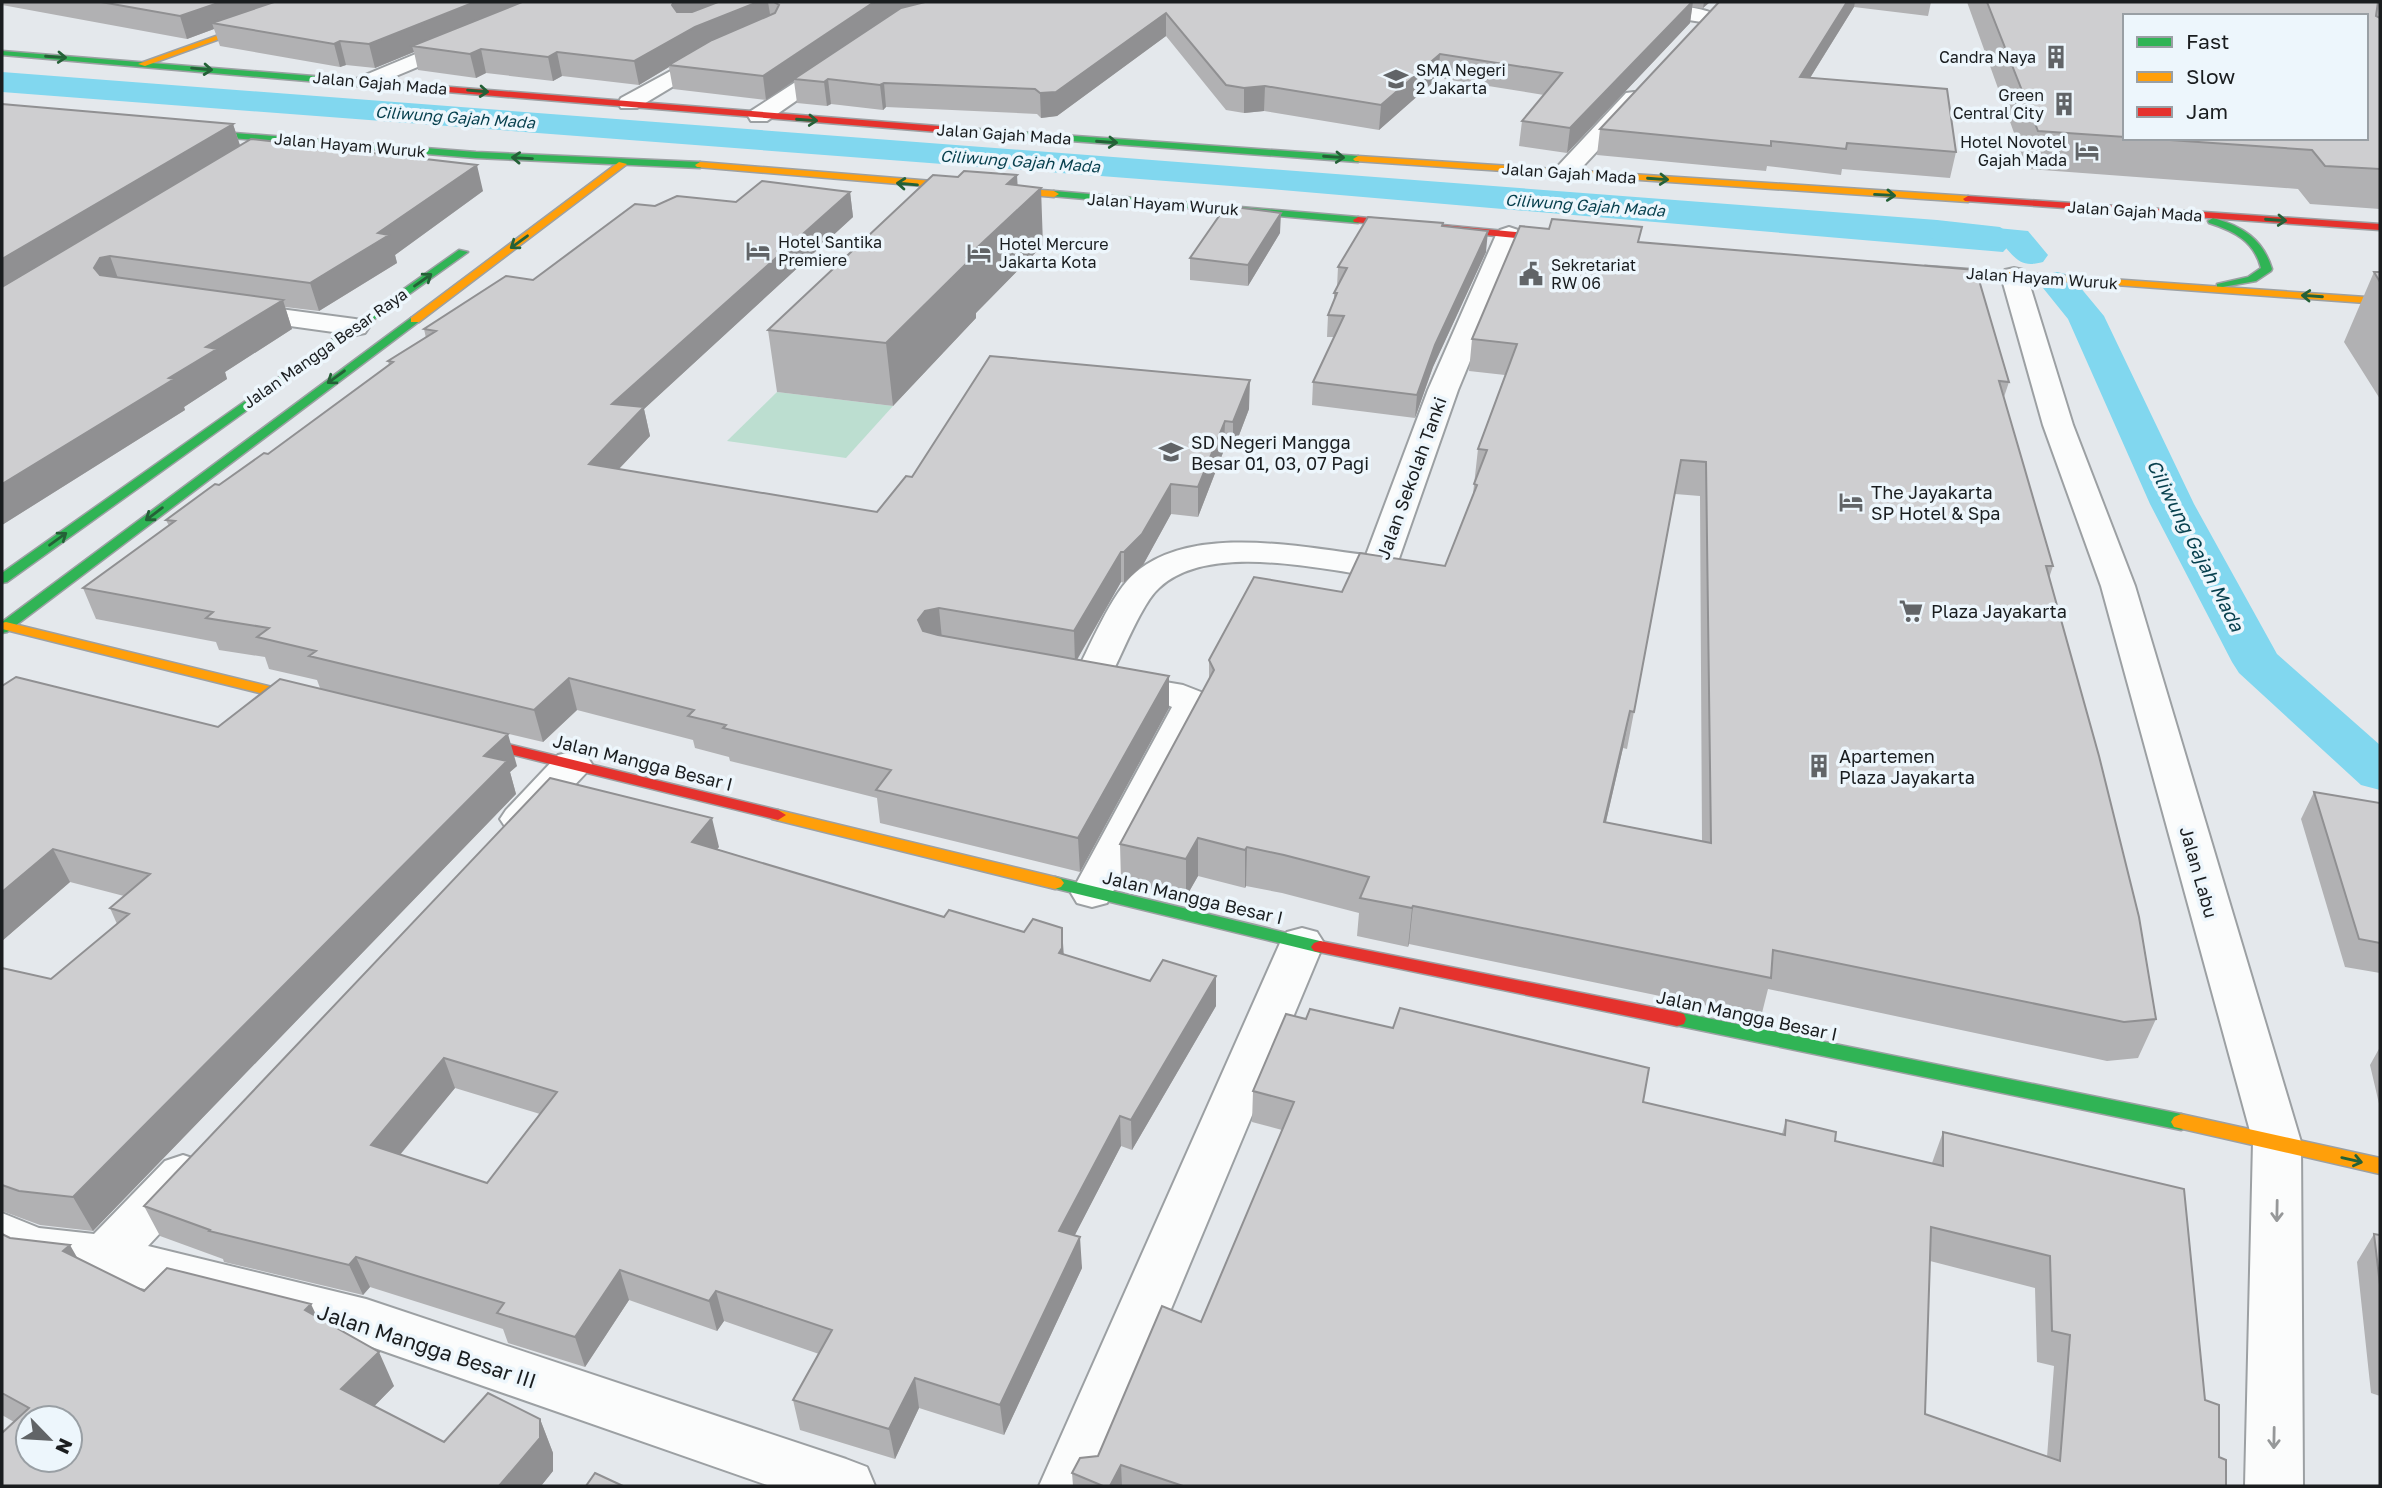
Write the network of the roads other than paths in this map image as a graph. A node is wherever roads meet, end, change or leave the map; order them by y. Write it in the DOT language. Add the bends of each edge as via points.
graph roads {
  1 [pos="318,2"];
  2 [pos="557,2"];
  3 [pos="1611,2"];
  4 [pos="1723,2"];
  5 [pos="1708,17"];
  6 [pos="1691,37"];
  7 [pos="729,46"];
  8 [pos="856,51"];
  9 [pos="2,53"];
  10 [pos="142,64"];
  11 [pos="2,67"];
  12 [pos="365,82"];
  13 [pos="1646,85"];
  14 [pos="629,103"];
  15 [pos="759,116"];
  16 [pos="173,131"];
  17 [pos="280,139"];
  18 [pos="617,143"];
  19 [pos="636,144"];
  20 [pos="245,161"];
  21 [pos="590,162"];
  22 [pos="622,164"];
  23 [pos="699,165"];
  24 [pos="1565,172"];
  25 [pos="570,176"];
  26 [pos="594,188"];
  27 [pos="541,206"];
  28 [pos="564,209"];
  29 [pos="2162,212"];
  30 [pos="2380,227"];
  31 [pos="1509,235"];
  32 [pos="1591,242"];
  33 [pos="475,243"];
  34 [pos="1905,267"];
  35 [pos="2014,276"];
  36 [pos="2193,288"];
  37 [pos="2380,301"];
  38 [pos="205,307"];
  39 [pos="355,327"];
  40 [pos="240,408"];
  41 [pos="284,415"];
  42 [pos="2,579"];
  43 [pos="4,627"];
  44 [pos="330,705"];
  45 [pos="451,735"];
  46 [pos="572,764"];
  47 [pos="496,845"];
  48 [pos="1092,893"];
  49 [pos="1302,943"];
  50 [pos="2277,1142"];
  51 [pos="210,1146"];
  52 [pos="2380,1166"];
  53 [pos="2,1234"];
  54 [pos="105,1257"];
  55 [pos="846,1486"];
  56 [pos="1068,1486"];
  57 [pos="2274,1486"];
  1 -- 10 [label="main road"];
  2 -- 12 [label="street"];
  3 -- 5 [label="street"];
  4 -- 5 [label="street"];
  5 -- 6 [label="street"];
  7 -- 14 [label="street"];
  8 -- 15 [label="street"];
  9 -- 10 [label="main road, Jalan Gajah Mada, one-way"];
  10 -- 12 [label="main road, Jalan Gajah Mada, one-way"];
  11 -- 15 [label="main road, Jalan Gajah Mada" via="647,120"];
  12 -- 14 [label="main road, Jalan Gajah Mada, one-way"];
  13 -- 24 [label="street"];
  14 -- 15 [label="main road, Jalan Gajah Mada"];
  15 -- 24 [label="main road, Jalan Gajah Mada, one-way"];
  16 -- 17 [label="main road, Jalan Hayam Wuruk"];
  17 -- 20 [label="street"];
  21 -- 17 [label="main road, Jalan Hayam Wuruk, one-way"];
  18 -- 21 [label="main road"];
  19 -- 23 [label="main road, Jalan Hayam Wuruk"];
  21 -- 22 [label="main road, Jalan Hayam Wuruk"];
  21 -- 25 [label="main road"];
  22 -- 23 [label="main road, Jalan Hayam Wuruk"];
  22 -- 26 [label="main road, Jalan Mangga Besar Raya"];
  23 -- 26 [label="main road" via="637,172"];
  31 -- 23 [label="main road, Jalan Hayam Wuruk, one-way"];
  24 -- 29 [label="main road, Jalan Gajah Mada, one-way"];
  26 -- 28 [label="main road, Jalan Mangga Besar Raya"];
  27 -- 28 [label="main road"];
  28 -- 41 [label="main road, Jalan Mangga Besar Raya, one-way"];
  29 -- 30 [label="main road, Jalan Gajah Mada, one-way"];
  29 -- 36 [label="main road" via="2230,226 2253,239 2266,255 2267,270 2252,279"];
  31 -- 32 [label="main road, Jalan Hayam Wuruk"];
  31 -- 48 [label="street, Jalan Sekolah Tanki" via="1443,390 1379,567 1255,553 1212,556 1167,567 1145,582 1077,676 1179,695 1192,705"];
  39 -- 33 [label="main road, Jalan Mangga Besar Raya, one-way"];
  34 -- 35 [label="main road, Jalan Hayam Wuruk"];
  35 -- 36 [label="main road, Jalan Hayam Wuruk"];
  35 -- 50 [label="street, Jalan Labu" via="2058,425 2118,586"];
  37 -- 36 [label="main road, Jalan Hayam Wuruk, one-way"];
  38 -- 39 [label="street"];
  39 -- 40 [label="main road, Jalan Mangga Besar Raya"];
  40 -- 41 [label="main road"];
  42 -- 40 [label="main road, Jalan Mangga Besar Raya, one-way"];
  41 -- 43 [label="main road, Jalan Mangga Besar Raya, one-way"];
  43 -- 44 [label="main road"];
  45 -- 46 [label="main road, Jalan Mangga Besar I"];
  46 -- 47 [label="street"];
  46 -- 48 [label="main road, Jalan Mangga Besar I"];
  48 -- 49 [label="main road, Jalan Mangga Besar I"];
  49 -- 50 [label="main road, Jalan Mangga Besar I"];
  49 -- 56 [label="street"];
  50 -- 52 [label="main road, Jalan Mangga Besar I, one-way"];
  50 -- 57 [label="street, Jalan Labu, one-way"];
  51 -- 54 [label="street"];
  53 -- 54 [label="street, Jalan Mangga Besar III" via="32,1249"];
  54 -- 55 [label="street, Jalan Mangga Besar III" via="366,1322"];
}
